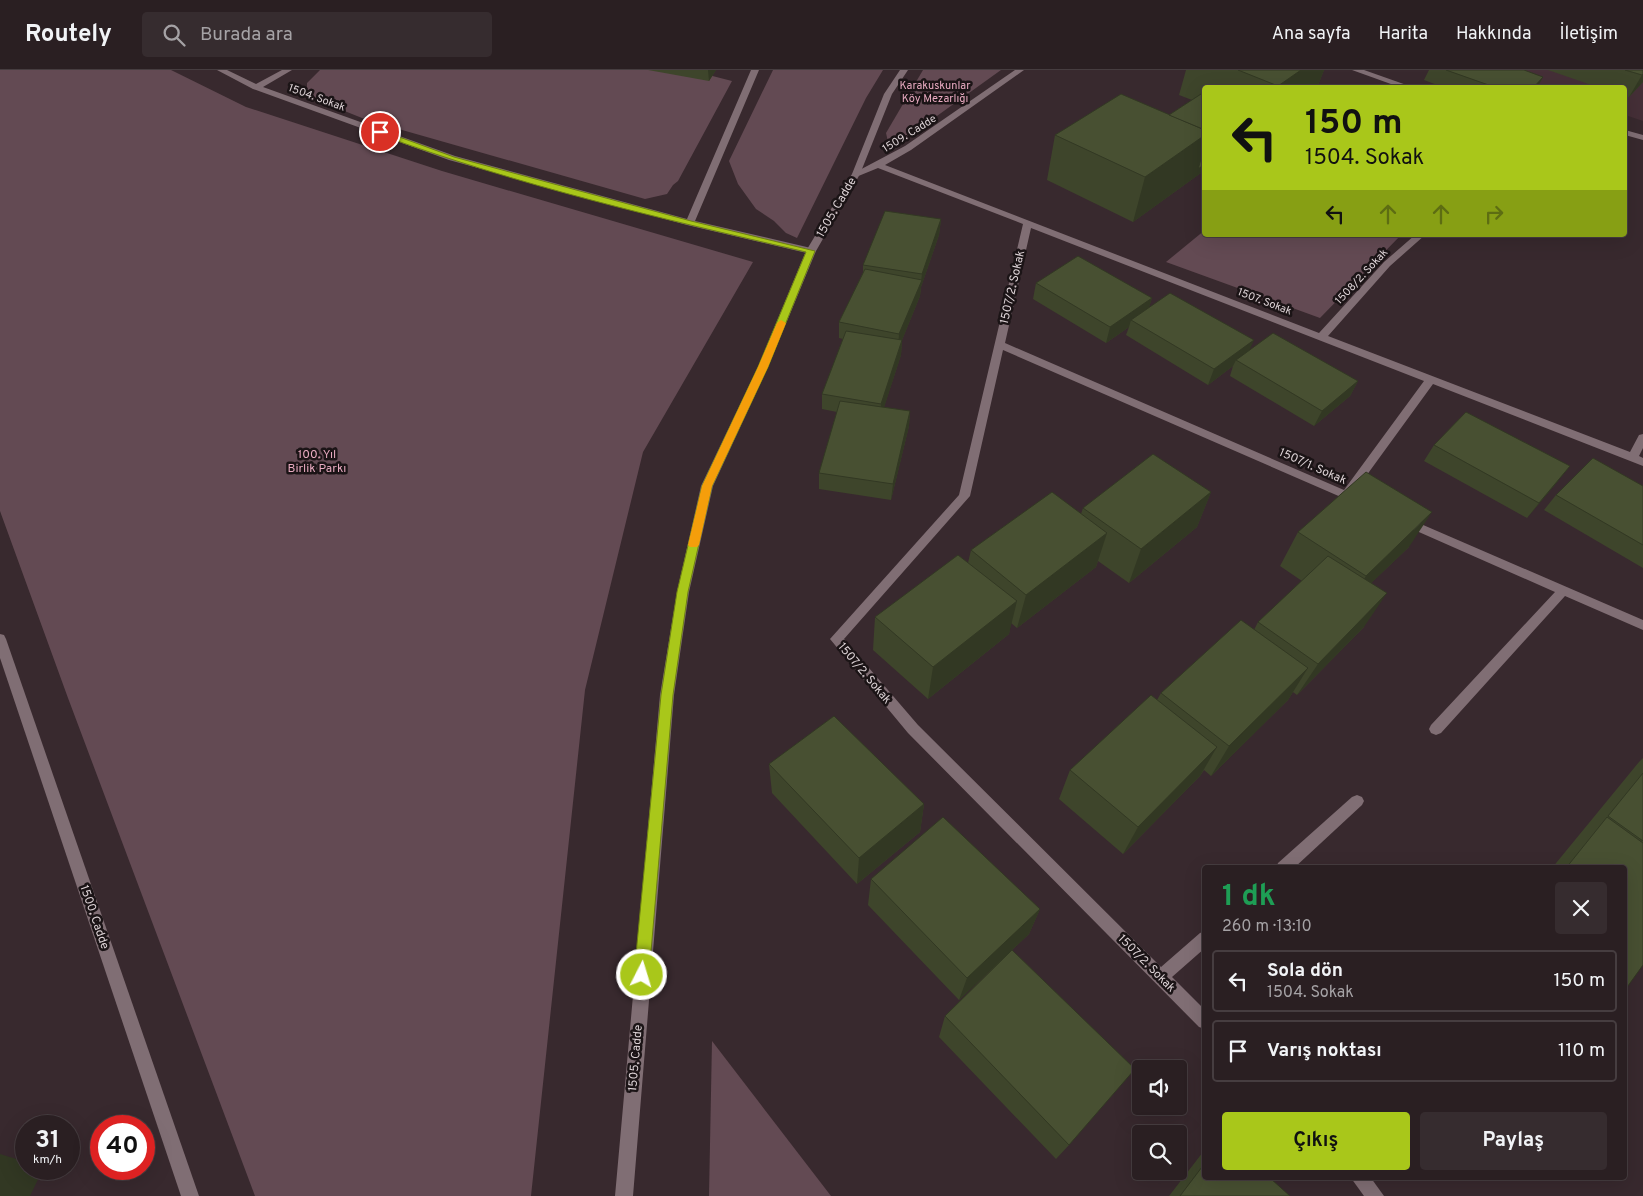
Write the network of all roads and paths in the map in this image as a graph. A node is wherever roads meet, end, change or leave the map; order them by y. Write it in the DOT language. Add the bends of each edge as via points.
graph roads {
  1 [pos="221,70"];
  2 [pos="288,70"];
  3 [pos="755,70"];
  4 [pos="904,70"];
  5 [pos="1020,70"];
  6 [pos="1356,70"];
  7 [pos="1402,85"];
  8 [pos="256,87"];
  9 [pos="1627,133"];
  10 [pos="1643,138"];
  11 [pos="878,165"];
  12 [pos="856,174"];
  13 [pos="1028,222"];
  14 [pos="690,223"];
  15 [pos="1418,237"];
  16 [pos="811,251"];
  17 [pos="1322,336"];
  18 [pos="999,344"];
  19 [pos="1431,379"];
  20 [pos="1643,438"];
  21 [pos="1632,458"];
  22 [pos="1643,462"];
  23 [pos="1346,495"];
  24 [pos="1364,503"];
  25 [pos="1401,519"];
  26 [pos="1564,590"];
  27 [pos="1643,625"];
  28 [pos="0,639"];
  29 [pos="3,657"];
  30 [pos="1436,729"];
  31 [pos="1357,801"];
  32 [pos="1286,865"];
  33 [pos="1202,941"];
  34 [pos="1161,977"];
  35 [pos="1202,1018"];
  36 [pos="1362,1180"];
  37 [pos="190,1196"];
  38 [pos="624,1196"];
  39 [pos="1375,1196"];
  1 -- 8 [label="street, 1504. Sokak"];
  2 -- 8 [label="street"];
  3 -- 14 [label="street"];
  4 -- 12 [label="street, 1505. Cadde" via="888,94"];
  5 -- 11 [label="street, 1509. Cadde" via="933,132"];
  6 -- 7 [label="street"];
  8 -- 14 [label="street, 1504. Sokak" via="452,158"];
  9 -- 10 [label="street"];
  11 -- 12 [label="street, 1509. Cadde"];
  11 -- 13 [label="street, 1507. Sokak"];
  12 -- 16 [label="street, 1505. Cadde"];
  13 -- 17 [label="street, 1507. Sokak"];
  13 -- 18 [label="street, 1507/2. Sokak"];
  14 -- 16 [label="street, 1504. Sokak"];
  15 -- 17 [label="street, 1508/2. Sokak" via="1387,264"];
  16 -- 38 [label="street, 1505. Cadde" via="763,367 707,486 683,592 667,695"];
  17 -- 19 [label="street, 1507. Sokak"];
  18 -- 23 [label="street, 1507/1. Sokak"];
  18 -- 34 [label="street, 1507/2. Sokak" via="964,496 836,639 913,729"];
  19 -- 21 [label="street, 1507. Sokak"];
  19 -- 23 [label="street"];
  20 -- 21 [label="street"];
  21 -- 22 [label="street, 1507. Sokak"];
  23 -- 24 [label="street, 1507/1. Sokak"];
  25 -- 26 [label="street"];
  26 -- 27 [label="street"];
  26 -- 30 [label="street"];
  28 -- 29 [label="street, 1500. Cadde"];
  29 -- 37 [label="street, 1500. Cadde"];
  31 -- 32 [label="street"];
  33 -- 34 [label="street"];
  34 -- 35 [label="street, 1507/2. Sokak"];
  36 -- 39 [label="street"];
}
